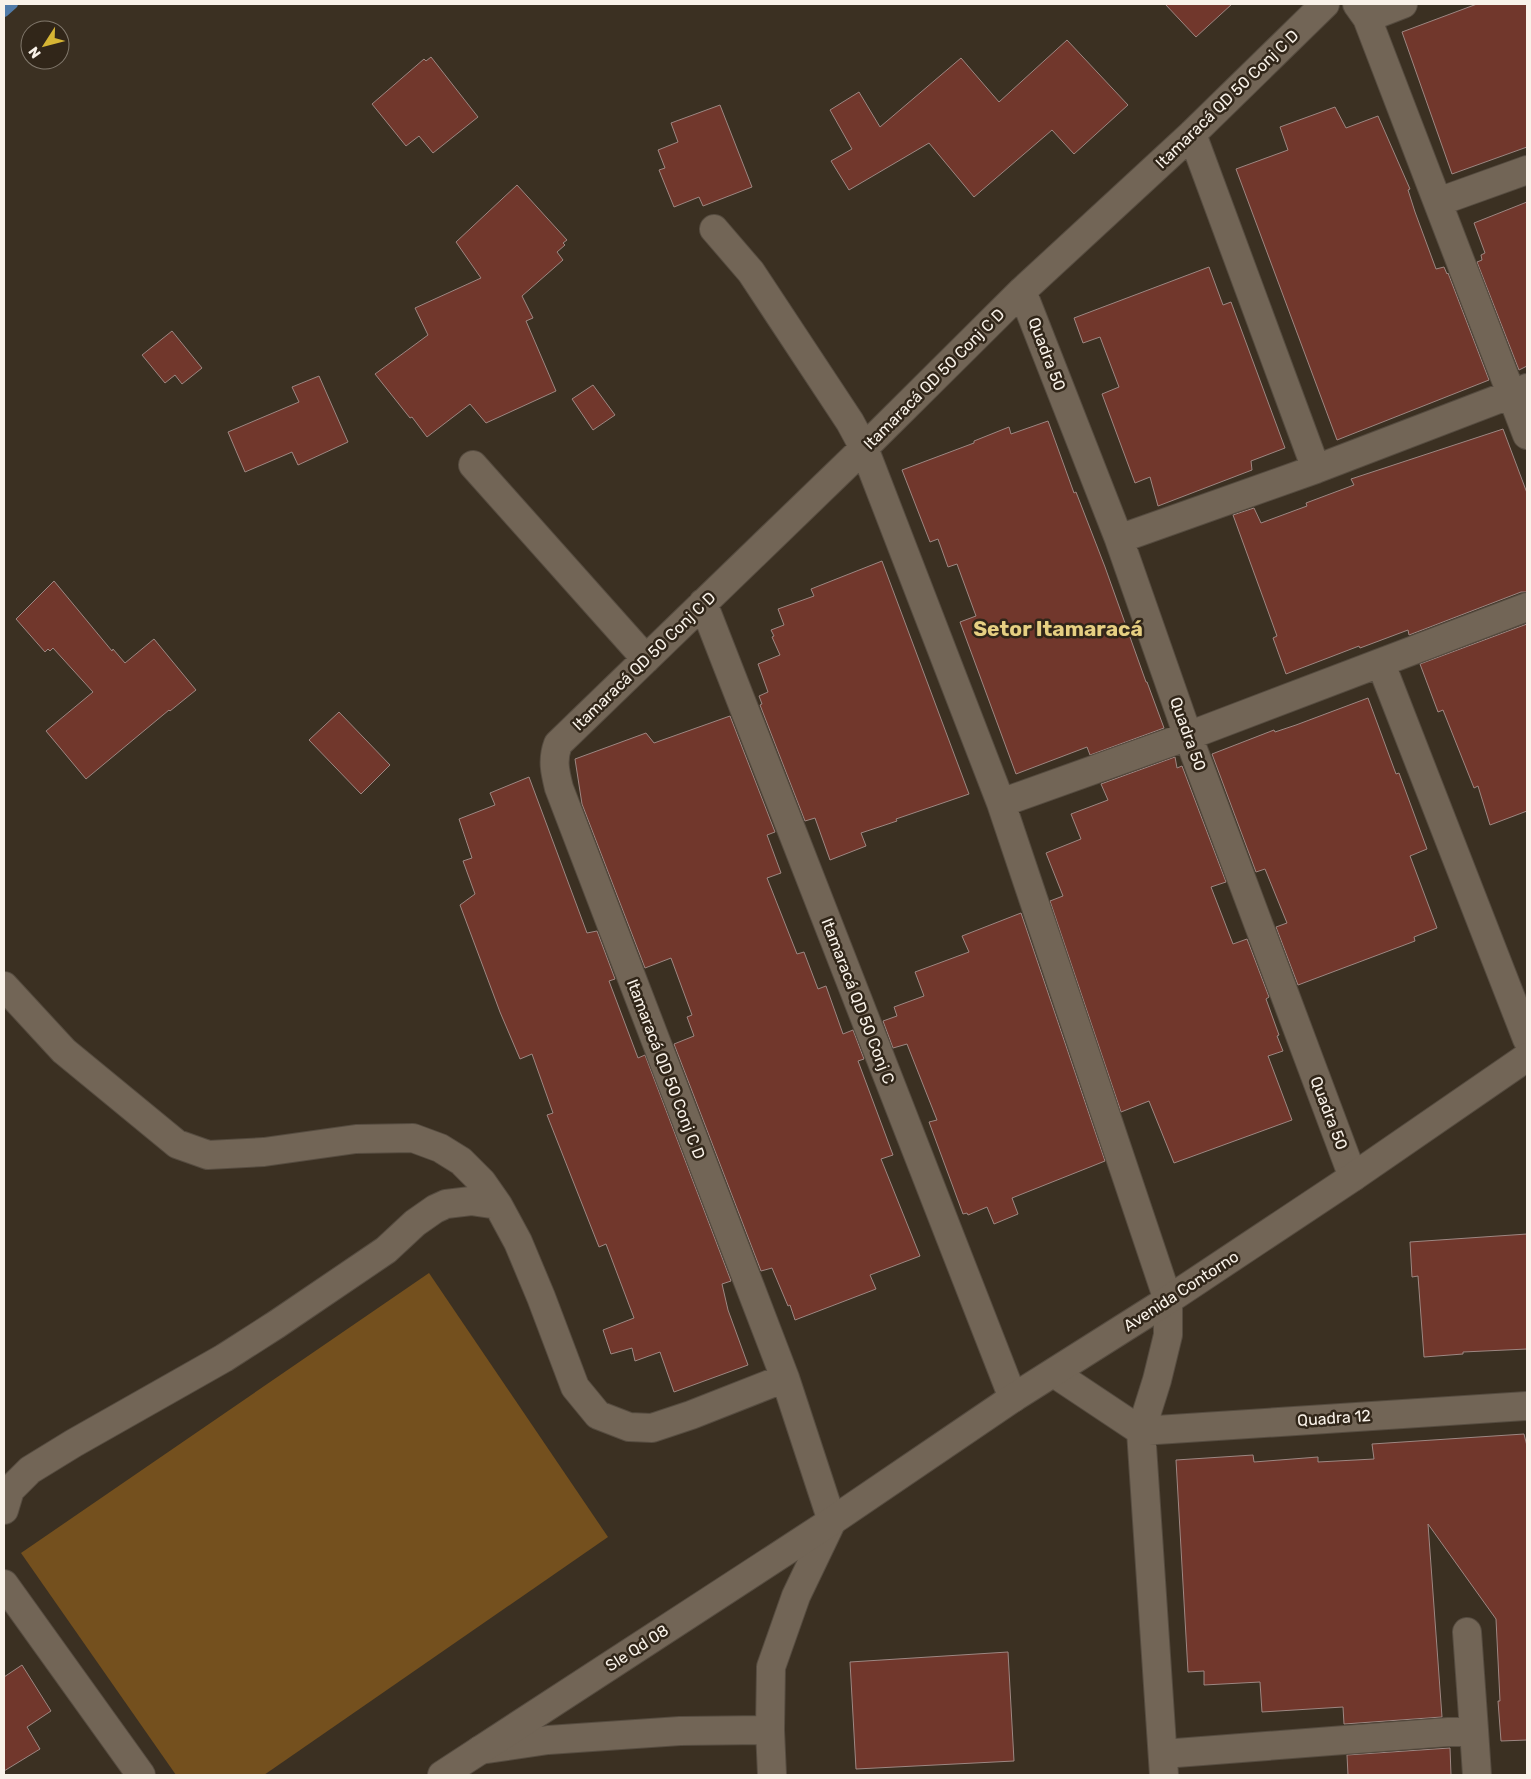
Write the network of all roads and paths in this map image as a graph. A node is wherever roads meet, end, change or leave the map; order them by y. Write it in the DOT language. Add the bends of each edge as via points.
graph roads {
  1 [pos="1325,4"];
  2 [pos="1403,4"];
  3 [pos="1362,11"];
  4 [pos="1192,134"];
  5 [pos="1527,170"];
  6 [pos="1438,202"];
  7 [pos="714,229"];
  8 [pos="1022,291"];
  9 [pos="1519,391"];
  10 [pos="1527,434"];
  11 [pos="864,448"];
  12 [pos="473,465"];
  13 [pos="1316,469"];
  14 [pos="1119,539"];
  15 [pos="703,603"];
  16 [pos="1527,607"];
  17 [pos="646,659"];
  18 [pos="1381,664"];
  19 [pos="1188,736"];
  20 [pos="1001,804"];
  21 [pos="4,986"];
  22 [pos="1527,1040"];
  23 [pos="1527,1057"];
  24 [pos="1353,1177"];
  25 [pos="498,1205"];
  26 [pos="1168,1300"];
  27 [pos="1054,1373"];
  28 [pos="785,1378"];
  29 [pos="1013,1398"];
  30 [pos="1527,1406"];
  31 [pos="1141,1430"];
  32 [pos="4,1510"];
  33 [pos="832,1521"];
  34 [pos="4,1584"];
  35 [pos="1467,1632"];
  36 [pos="770,1730"];
  37 [pos="1474,1730"];
  38 [pos="480,1750"];
  39 [pos="1164,1764"];
  40 [pos="141,1775"];
  41 [pos="442,1775"];
  42 [pos="772,1775"];
  43 [pos="1477,1775"];
  1 -- 4 [label="street, Itamaracá QD 50 Conj C D"];
  2 -- 3 [label="street"];
  3 -- 6 [label="street"];
  4 -- 8 [label="street, Itamaracá QD 50 Conj C D"];
  4 -- 13 [label="street"];
  5 -- 6 [label="street"];
  6 -- 9 [label="street"];
  7 -- 11 [label="street" via="751,272"];
  8 -- 11 [label="street, Itamaracá QD 50 Conj C D"];
  8 -- 14 [label="street, Quadra 50"];
  9 -- 10 [label="street"];
  9 -- 13 [label="street"];
  11 -- 15 [label="street, Itamaracá QD 50 Conj C D"];
  11 -- 20 [label="street"];
  12 -- 17 [label="street"];
  13 -- 14 [label="street"];
  14 -- 19 [label="street, Quadra 50"];
  15 -- 17 [label="street, Itamaracá QD 50 Conj C D"];
  15 -- 29 [label="street, Itamaracá QD 50 Conj C"];
  16 -- 18 [label="street"];
  17 -- 28 [label="street, Itamaracá QD 50 Conj C D" via="558,744 554,766 565,804"];
  18 -- 19 [label="street"];
  18 -- 22 [label="street"];
  19 -- 20 [label="street"];
  19 -- 24 [label="street, Quadra 50"];
  20 -- 26 [label="street"];
  21 -- 25 [label="street" via="64,1051 177,1144 208,1155 264,1152 356,1139 413,1138 440,1148 461,1161 482,1182"];
  23 -- 24 [label="street, Avenida Contorno"];
  24 -- 26 [label="street, Avenida Contorno"];
  25 -- 28 [label="street" via="518,1242 574,1386 598,1415 630,1427 652,1428"];
  25 -- 32 [label="street" via="471,1201 435,1209 386,1250 277,1324 30,1470 10,1490"];
  26 -- 27 [label="street, Avenida Contorno"];
  26 -- 31 [label="street" via="1168,1335"];
  27 -- 29 [label="street, Avenida Contorno"];
  27 -- 31 [label="street"];
  28 -- 33 [label="street, Itamaracá QD 50 Conj C D"];
  29 -- 33 [label="street, Avenida Contorno"];
  30 -- 31 [label="street, Quadra 12"];
  31 -- 39 [label="street"];
  33 -- 36 [label="street" via="796,1596 772,1667"];
  33 -- 38 [label="street, Sle Qd 08"];
  34 -- 40 [label="street"];
  35 -- 37 [label="street"];
  36 -- 38 [label="street" via="680,1730 548,1740"];
  36 -- 42 [label="street"];
  37 -- 39 [label="street"];
  37 -- 43 [label="street"];
  38 -- 41 [label="street, Sle Qd 08"];
}
